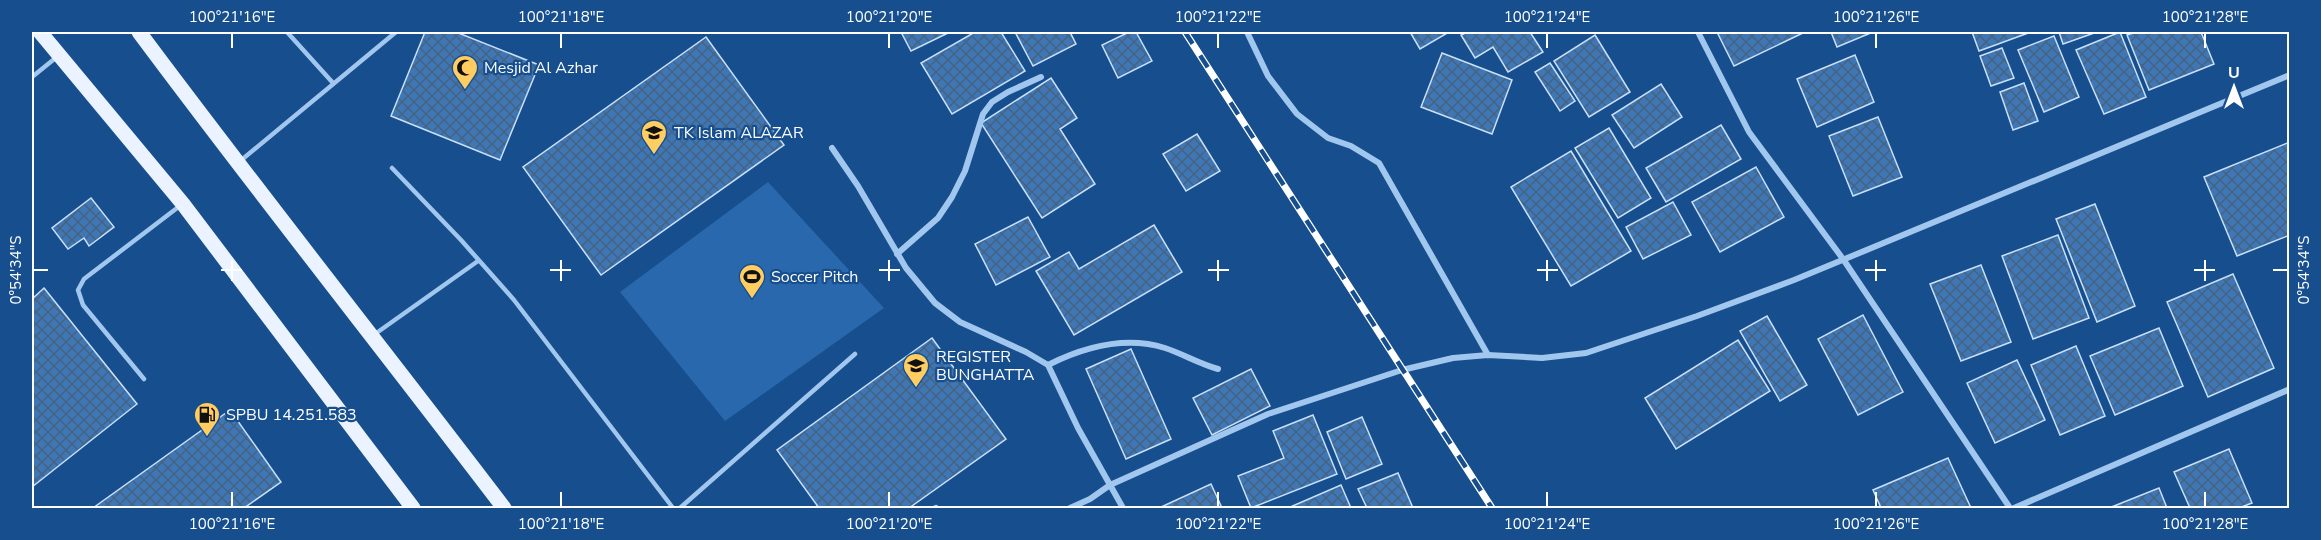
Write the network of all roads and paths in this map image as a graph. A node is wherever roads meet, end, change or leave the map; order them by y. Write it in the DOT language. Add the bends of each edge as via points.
graph roads {
  1 [pos="40,32"];
  2 [pos="139,32"];
  3 [pos="287,32"];
  4 [pos="396,32"];
  5 [pos="1247,32"];
  6 [pos="1698,32"];
  7 [pos="60,55"];
  8 [pos="2289,75"];
  9 [pos="32,77"];
  10 [pos="1041,77"];
  11 [pos="333,83"];
  12 [pos="832,148"];
  13 [pos="237,164"];
  14 [pos="392,168"];
  15 [pos="183,204"];
  16 [pos="897,254"];
  17 [pos="1843,260"];
  18 [pos="478,261"];
  19 [pos="373,335"];
  20 [pos="855,354"];
  21 [pos="1488,355"];
  22 [pos="1048,365"];
  23 [pos="1218,369"];
  24 [pos="144,379"];
  25 [pos="2289,389"];
  26 [pos="1110,485"];
  27 [pos="413,508"];
  28 [pos="504,508"];
  29 [pos="673,508"];
  30 [pos="680,508"];
  31 [pos="1070,508"];
  32 [pos="1123,508"];
  33 [pos="2012,508"];
  1 -- 7 [label="main road"];
  2 -- 13 [label="main road"];
  3 -- 11 [label="lane"];
  4 -- 11 [label="lane"];
  5 -- 21 [label="street" via="1268,76 1297,114 1328,138 1379,163"];
  6 -- 17 [label="street" via="1749,132"];
  7 -- 9 [label="lane"];
  7 -- 15 [label="main road"];
  8 -- 17 [label="street"];
  10 -- 16 [label="street" via="1008,92 987,108 952,196 938,218"];
  11 -- 13 [label="lane"];
  12 -- 16 [label="street"];
  13 -- 19 [label="main road"];
  14 -- 18 [label="lane"];
  15 -- 24 [label="lane" via="84,279 78,290 83,305"];
  15 -- 27 [label="main road"];
  16 -- 22 [label="street" via="935,303 960,322"];
  17 -- 21 [label="street" via="1586,353 1542,358"];
  17 -- 33 [label="street"];
  18 -- 19 [label="lane"];
  18 -- 29 [label="lane" via="514,300"];
  19 -- 28 [label="main road"];
  20 -- 30 [label="lane"];
  21 -- 26 [label="street" via="1453,358 1402,370 1268,414"];
  22 -- 23 [label="street" via="1080,351 1122,343 1166,348"];
  22 -- 26 [label="street"];
  25 -- 33 [label="street"];
  26 -- 31 [label="street"];
  26 -- 32 [label="street"];
}
